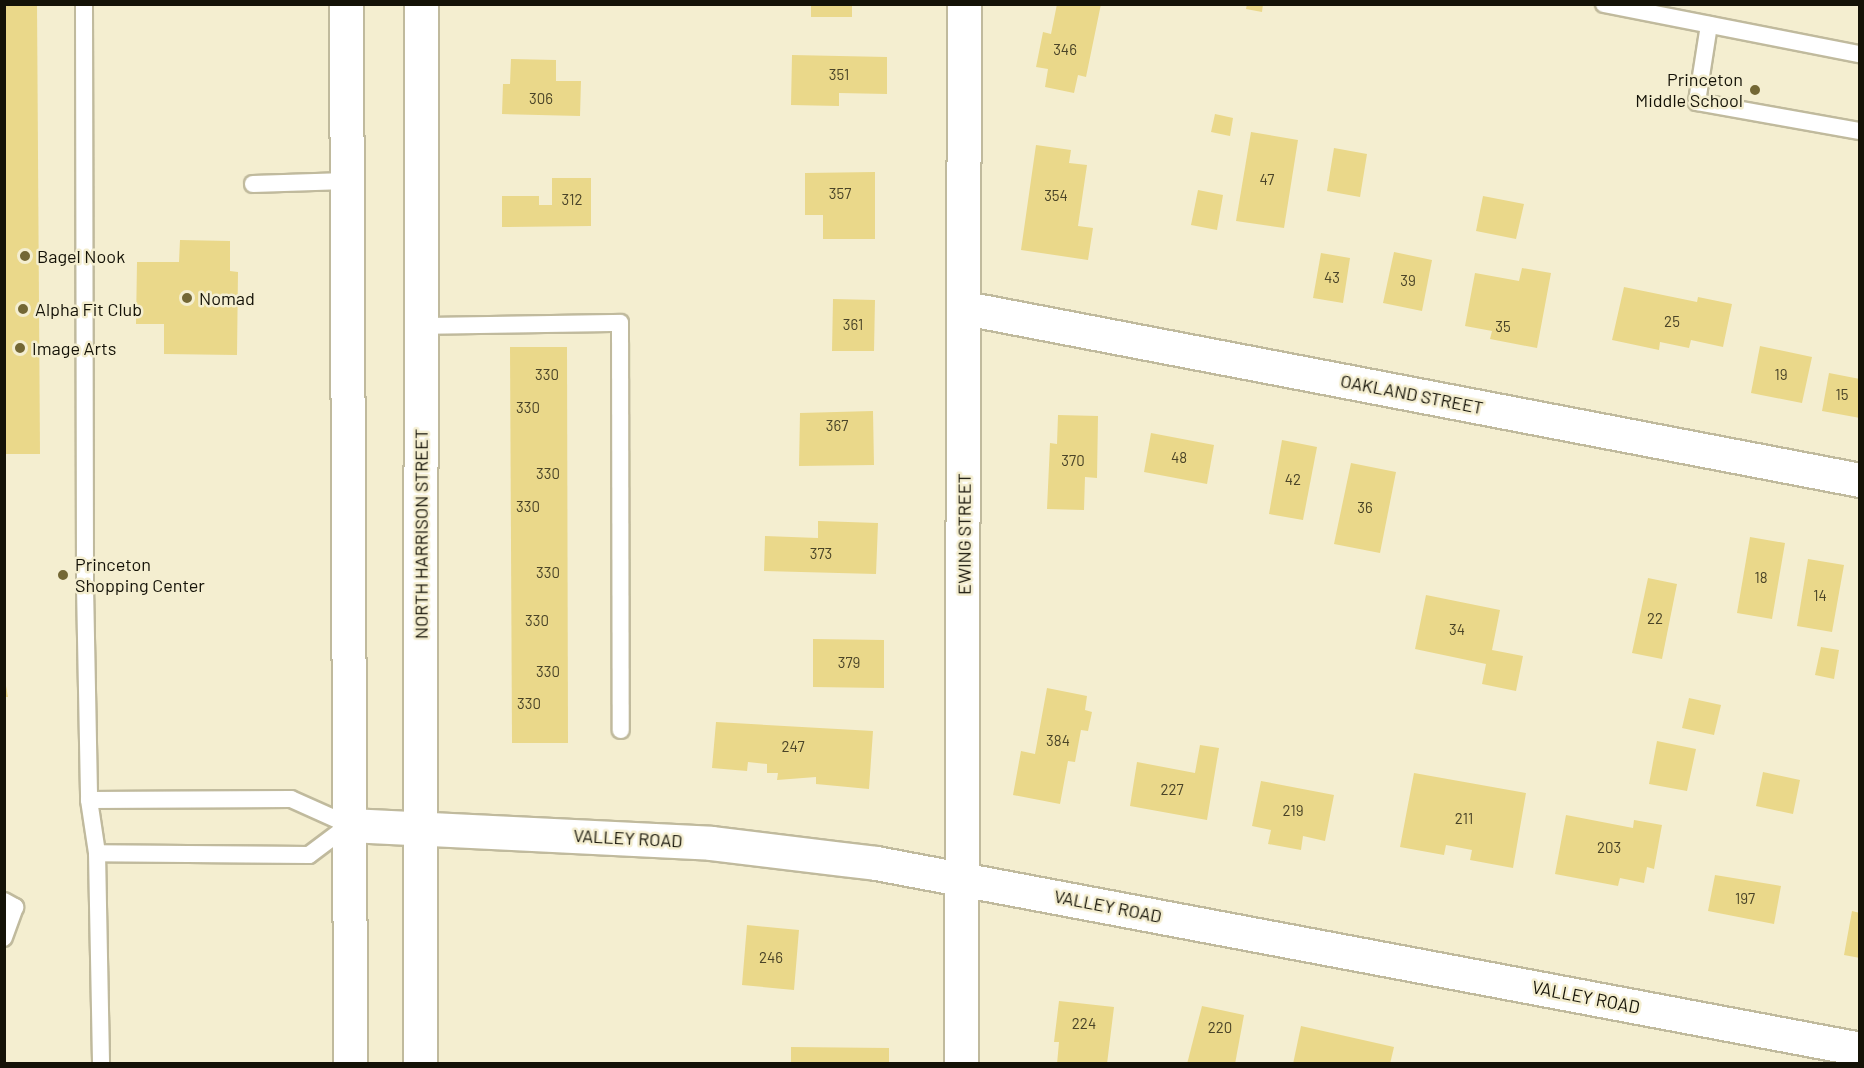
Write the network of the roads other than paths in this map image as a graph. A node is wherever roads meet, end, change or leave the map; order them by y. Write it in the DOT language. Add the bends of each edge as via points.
graph roads {
  1 [pos="84,4"];
  2 [pos="346,4"];
  3 [pos="421,4"];
  4 [pos="964,4"];
  5 [pos="1604,4"];
  6 [pos="1709,25"];
  7 [pos="1860,54"];
  8 [pos="1860,131"];
  9 [pos="346,181"];
  10 [pos="253,184"];
  11 [pos="965,308"];
  12 [pos="421,326"];
  13 [pos="1860,480"];
  14 [pos="621,730"];
  15 [pos="89,800"];
  16 [pos="349,825"];
  17 [pos="419,826"];
  18 [pos="97,853"];
  19 [pos="963,879"];
  20 [pos="4,901"];
  21 [pos="4,938"];
  22 [pos="1860,1049"];
  23 [pos="101,1064"];
  24 [pos="351,1064"];
  25 [pos="420,1064"];
  26 [pos="961,1064"];
  1 -- 15 [label="lane"];
  2 -- 9 [label="street"];
  3 -- 12 [label="street, NORTH HARRISON STREET"];
  4 -- 11 [label="street, EWING STREET"];
  5 -- 6 [label="lane"];
  6 -- 7 [label="lane"];
  6 -- 8 [label="lane" via="1697,102"];
  9 -- 10 [label="lane"];
  9 -- 16 [label="street"];
  11 -- 13 [label="street, OAKLAND STREET"];
  11 -- 19 [label="street, EWING STREET"];
  12 -- 14 [label="lane" via="620,323"];
  12 -- 17 [label="street, NORTH HARRISON STREET"];
  15 -- 16 [label="lane" via="291,799"];
  15 -- 18 [label="lane"];
  16 -- 17 [label="street, VALLEY ROAD"];
  16 -- 18 [label="lane" via="309,855"];
  16 -- 24 [label="street"];
  17 -- 19 [label="street, VALLEY ROAD" via="711,843 876,863"];
  17 -- 25 [label="street, NORTH HARRISON STREET"];
  18 -- 23 [label="lane"];
  19 -- 22 [label="street, VALLEY ROAD"];
  19 -- 26 [label="street, EWING STREET"];
  20 -- 21 [label="lane" via="15,907"];
}
